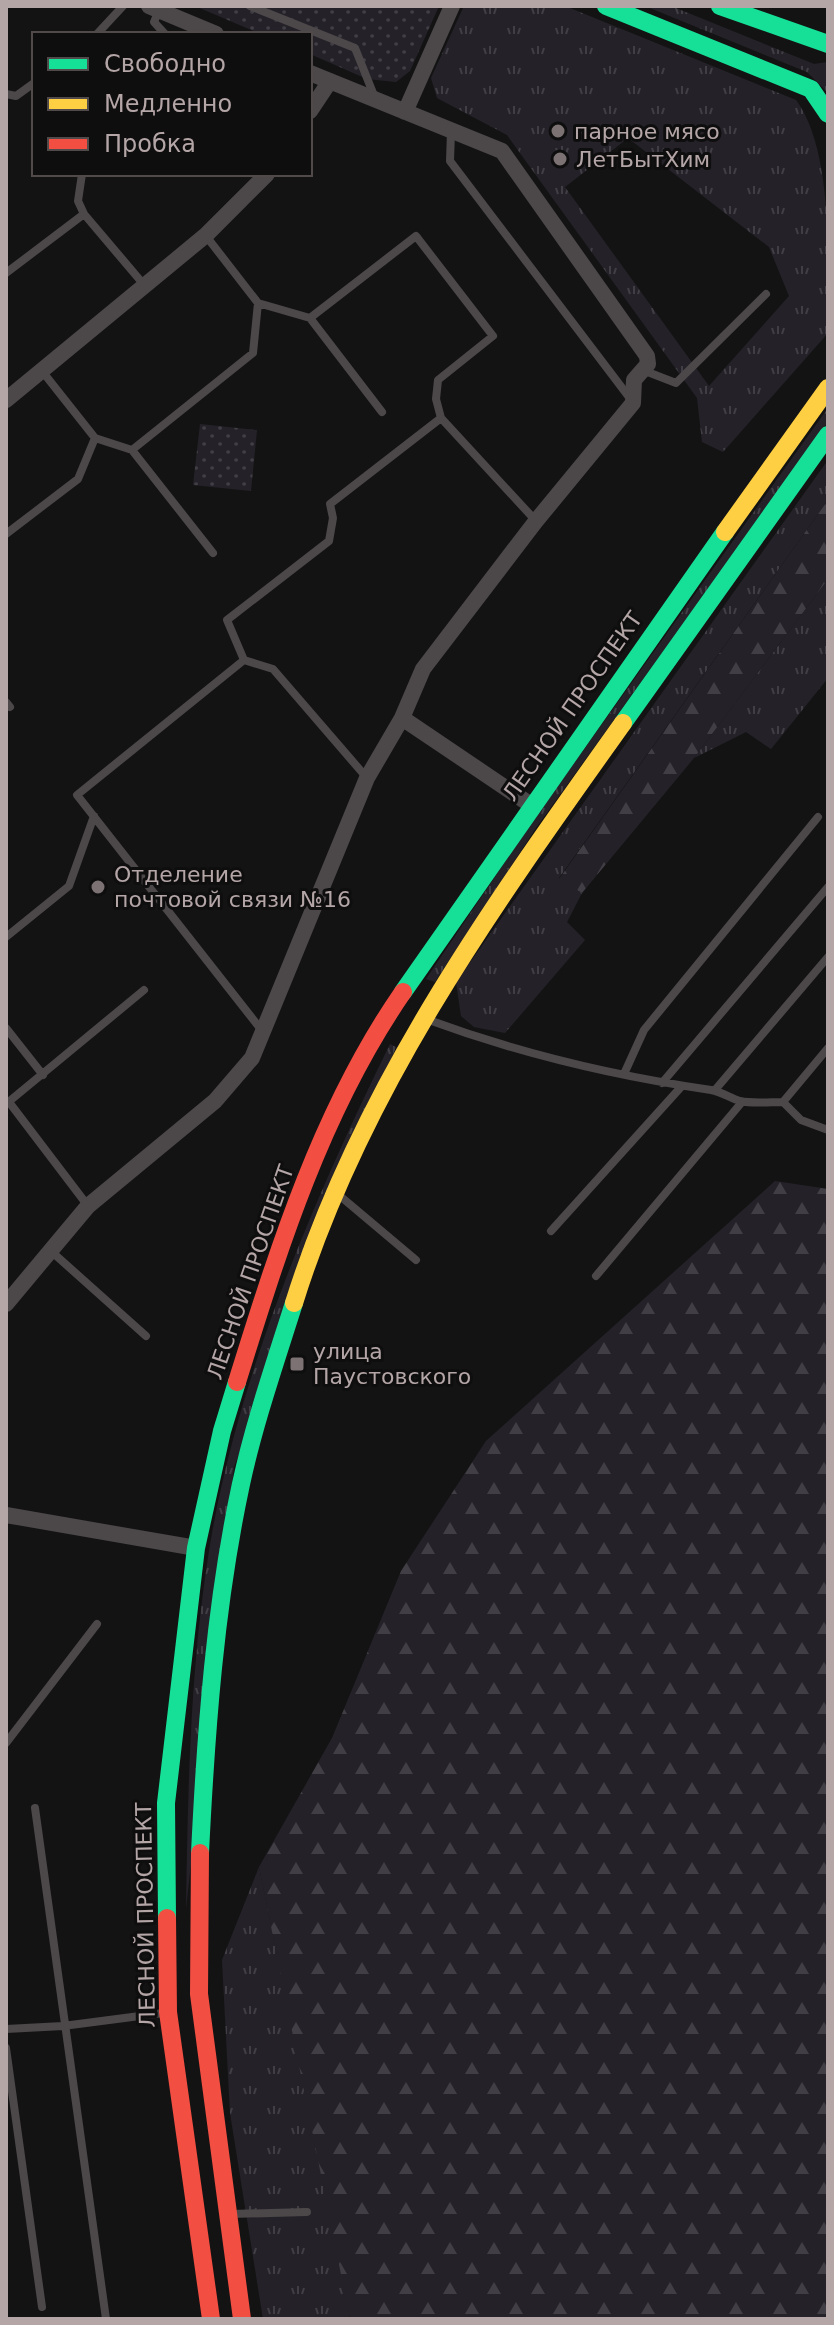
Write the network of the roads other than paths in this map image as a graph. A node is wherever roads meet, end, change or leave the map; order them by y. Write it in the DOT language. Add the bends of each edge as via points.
graph roads {
  1 [pos="123,6"];
  2 [pos="250,6"];
  3 [pos="452,6"];
  4 [pos="606,6"];
  5 [pos="720,6"];
  6 [pos="154,8"];
  7 [pos="99,32"];
  8 [pos="163,32"];
  9 [pos="211,32"];
  10 [pos="828,44"];
  11 [pos="312,74"];
  12 [pos="330,81"];
  13 [pos="32,84"];
  14 [pos="6,94"];
  15 [pos="375,99"];
  16 [pos="312,108"];
  17 [pos="405,112"];
  18 [pos="828,114"];
  19 [pos="451,131"];
  20 [pos="82,176"];
  21 [pos="265,176"];
  22 [pos="84,214"];
  23 [pos="206,235"];
  24 [pos="6,273"];
  25 [pos="145,286"];
  26 [pos="766,294"];
  27 [pos="258,303"];
  28 [pos="310,318"];
  29 [pos="42,370"];
  30 [pos="645,371"];
  31 [pos="828,388"];
  32 [pos="6,400"];
  33 [pos="633,403"];
  34 [pos="382,412"];
  35 [pos="441,418"];
  36 [pos="828,435"];
  37 [pos="95,438"];
  38 [pos="132,450"];
  39 [pos="536,521"];
  40 [pos="6,534"];
  41 [pos="213,553"];
  42 [pos="244,660"];
  43 [pos="402,718"];
  44 [pos="367,778"];
  45 [pos="531,805"];
  46 [pos="94,816"];
  47 [pos="818,817"];
  48 [pos="828,887"];
  49 [pos="6,937"];
  50 [pos="828,957"];
  51 [pos="144,990"];
  52 [pos="396,1002"];
  53 [pos="422,1017"];
  54 [pos="6,1028"];
  55 [pos="264,1032"];
  56 [pos="828,1048"];
  57 [pos="624,1074"];
  58 [pos="43,1075"];
  59 [pos="662,1083"];
  60 [pos="681,1087"];
  61 [pos="715,1090"];
  62 [pos="742,1102"];
  63 [pos="783,1102"];
  64 [pos="7,1103"];
  65 [pos="828,1130"];
  66 [pos="339,1194"];
  67 [pos="88,1206"];
  68 [pos="551,1231"];
  69 [pos="52,1252"];
  70 [pos="416,1260"];
  71 [pos="596,1276"];
  72 [pos="6,1304"];
  73 [pos="146,1336"];
  74 [pos="6,1515"];
  75 [pos="196,1548"];
  76 [pos="97,1624"];
  77 [pos="6,1743"];
  78 [pos="35,1808"];
  79 [pos="168,2012"];
  80 [pos="63,2026"];
  81 [pos="6,2029"];
  82 [pos="6,2048"];
  83 [pos="307,2212"];
  84 [pos="227,2214"];
  85 [pos="197,2217"];
  86 [pos="42,2307"];
  87 [pos="106,2319"];
  88 [pos="211,2319"];
  89 [pos="242,2319"];
  1 -- 7 [label="lane"];
  2 -- 15 [label="lane" via="355,48"];
  3 -- 17 [label="street"];
  4 -- 18 [label="main road" via="811,89"];
  5 -- 10 [label="main road"];
  6 -- 8 [label="lane" via="154,22"];
  6 -- 9 [label="street"];
  11 -- 12 [label="street"];
  12 -- 15 [label="street"];
  12 -- 16 [label="street"];
  13 -- 14 [label="lane" via="16,96"];
  15 -- 17 [label="street"];
  17 -- 19 [label="street"];
  19 -- 30 [label="street" via="502,151 647,356"];
  19 -- 33 [label="lane" via="450,161"];
  20 -- 22 [label="lane" via="78,201"];
  21 -- 23 [label="street"];
  22 -- 24 [label="lane"];
  22 -- 25 [label="lane"];
  23 -- 25 [label="street"];
  23 -- 27 [label="lane"];
  25 -- 29 [label="street"];
  26 -- 30 [label="lane" via="676,383"];
  27 -- 28 [label="lane"];
  27 -- 38 [label="lane" via="253,353"];
  28 -- 34 [label="lane"];
  28 -- 35 [label="lane" via="416,236 493,336 438,380"];
  29 -- 32 [label="street"];
  29 -- 37 [label="lane"];
  30 -- 33 [label="street" via="634,380"];
  31 -- 45 [label="main road, ЛЕСНОЙ ПРОСПЕКТ"];
  33 -- 39 [label="street"];
  35 -- 39 [label="lane"];
  35 -- 42 [label="lane" via="330,504 329,541 227,620"];
  36 -- 53 [label="main road" via="551,824"];
  37 -- 38 [label="lane"];
  37 -- 40 [label="lane" via="78,479"];
  38 -- 41 [label="lane"];
  39 -- 43 [label="street" via="423,669"];
  42 -- 44 [label="lane" via="273,669"];
  42 -- 46 [label="lane" via="77,795"];
  43 -- 44 [label="street"];
  43 -- 45 [label="street"];
  44 -- 55 [label="street"];
  45 -- 52 [label="main road, ЛЕСНОЙ ПРОСПЕКТ"];
  46 -- 49 [label="lane" via="69,886"];
  46 -- 55 [label="lane"];
  47 -- 57 [label="lane" via="644,1030"];
  48 -- 59 [label="lane"];
  50 -- 61 [label="lane"];
  51 -- 58 [label="lane"];
  52 -- 53 [label="main road"];
  52 -- 75 [label="main road, ЛЕСНОЙ ПРОСПЕКТ" via="334,1114 298,1198 222,1431"];
  53 -- 57 [label="lane" via="484,1040"];
  53 -- 66 [label="main road" via="367,1121"];
  54 -- 58 [label="lane"];
  55 -- 67 [label="street" via="252,1058 215,1101"];
  56 -- 63 [label="lane"];
  57 -- 59 [label="lane"];
  58 -- 64 [label="lane"];
  59 -- 60 [label="lane"];
  60 -- 61 [label="lane"];
  60 -- 68 [label="lane"];
  61 -- 62 [label="lane"];
  62 -- 63 [label="lane"];
  62 -- 71 [label="lane"];
  63 -- 65 [label="lane" via="801,1120"];
  64 -- 67 [label="lane"];
  66 -- 70 [label="lane"];
  66 -- 84 [label="main road" via="301,1281 241,1483 206,1725 199,1994"];
  67 -- 69 [label="street"];
  69 -- 72 [label="street"];
  69 -- 73 [label="lane"];
  74 -- 75 [label="street"];
  75 -- 79 [label="main road, ЛЕСНОЙ ПРОСПЕКТ" via="166,1803"];
  76 -- 77 [label="lane"];
  78 -- 80 [label="lane"];
  79 -- 80 [label="lane"];
  79 -- 85 [label="main road, ЛЕСНОЙ ПРОСПЕКТ"];
  80 -- 81 [label="lane"];
  80 -- 87 [label="lane"];
  82 -- 86 [label="lane"];
  83 -- 84 [label="lane"];
  84 -- 85 [label="main road"];
  84 -- 89 [label="main road"];
  85 -- 88 [label="main road, ЛЕСНОЙ ПРОСПЕКТ"];
}
